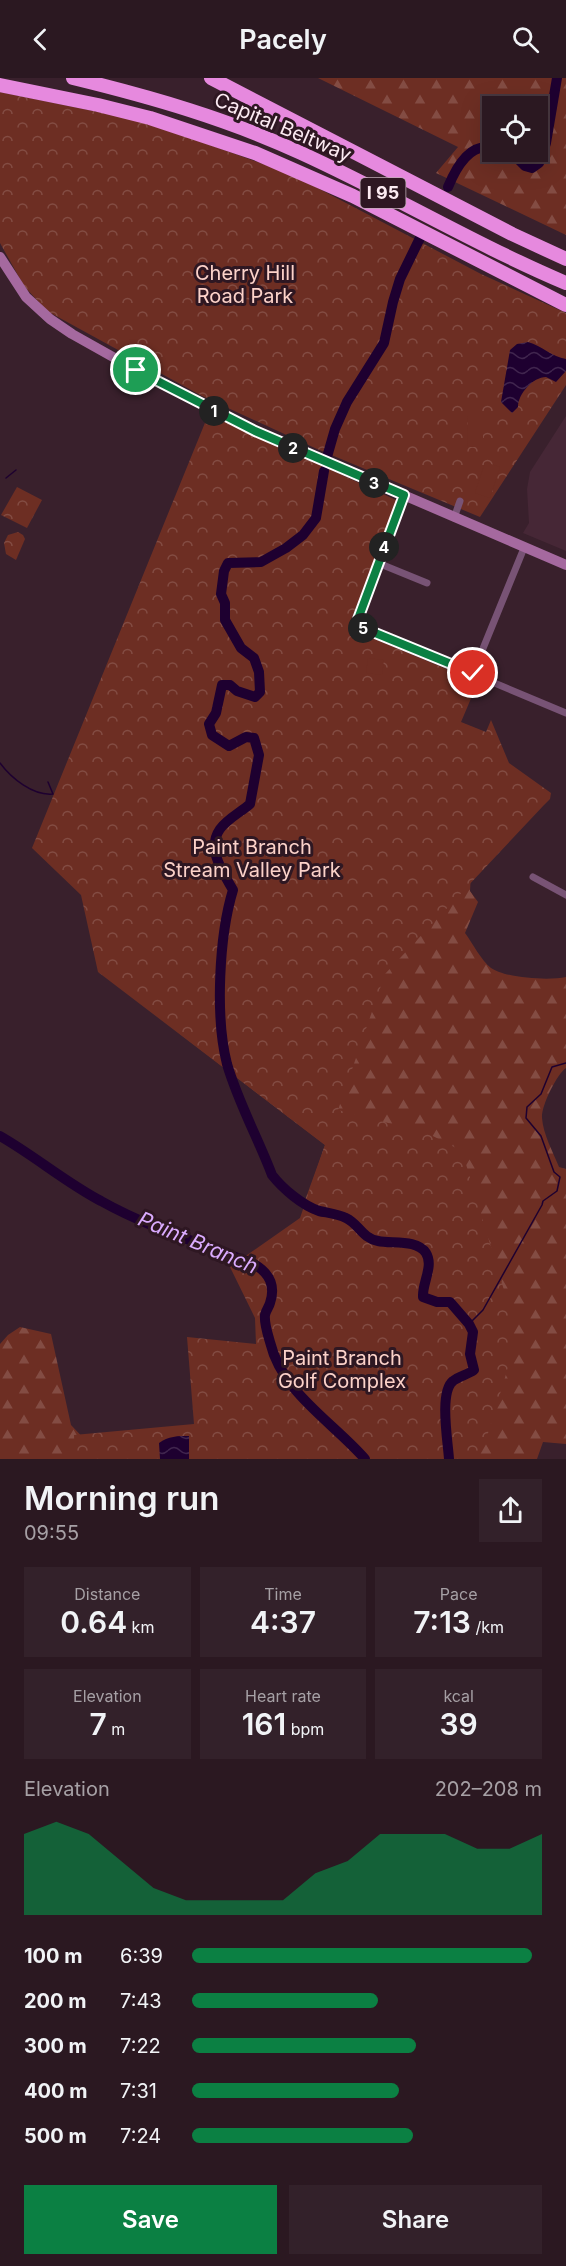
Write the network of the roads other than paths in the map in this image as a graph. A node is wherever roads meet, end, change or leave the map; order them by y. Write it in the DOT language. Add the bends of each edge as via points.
graph roads {
  1 [pos="73,78"];
  2 [pos="211,78"];
  3 [pos="0,85"];
  4 [pos="0,257"];
  5 [pos="566,259"];
  6 [pos="566,284"];
  7 [pos="566,305"];
  8 [pos="404,495"];
  9 [pos="460,501"];
  10 [pos="454,518"];
  11 [pos="524,548"];
  12 [pos="378,563"];
  13 [pos="566,565"];
  14 [pos="427,584"];
  15 [pos="473,673"];
  16 [pos="566,713"];
  17 [pos="533,877"];
  18 [pos="566,895"];
  1 -- 6 [label="highway, Capital Beltway / I 95" via="212,116 268,138"];
  2 -- 5 [label="highway, Capital Beltway / I 95"];
  3 -- 7 [label="highway" via="150,118 255,153 353,196"];
  4 -- 8 [label="main road" via="34,305 80,339 255,431"];
  8 -- 10 [label="main road"];
  8 -- 12 [label="street"];
  9 -- 10 [label="street"];
  10 -- 11 [label="main road"];
  11 -- 13 [label="main road"];
  11 -- 15 [label="street"];
  12 -- 14 [label="street"];
  12 -- 15 [label="street" via="358,619 361,626"];
  15 -- 16 [label="street"];
  17 -- 18 [label="street"];
}
